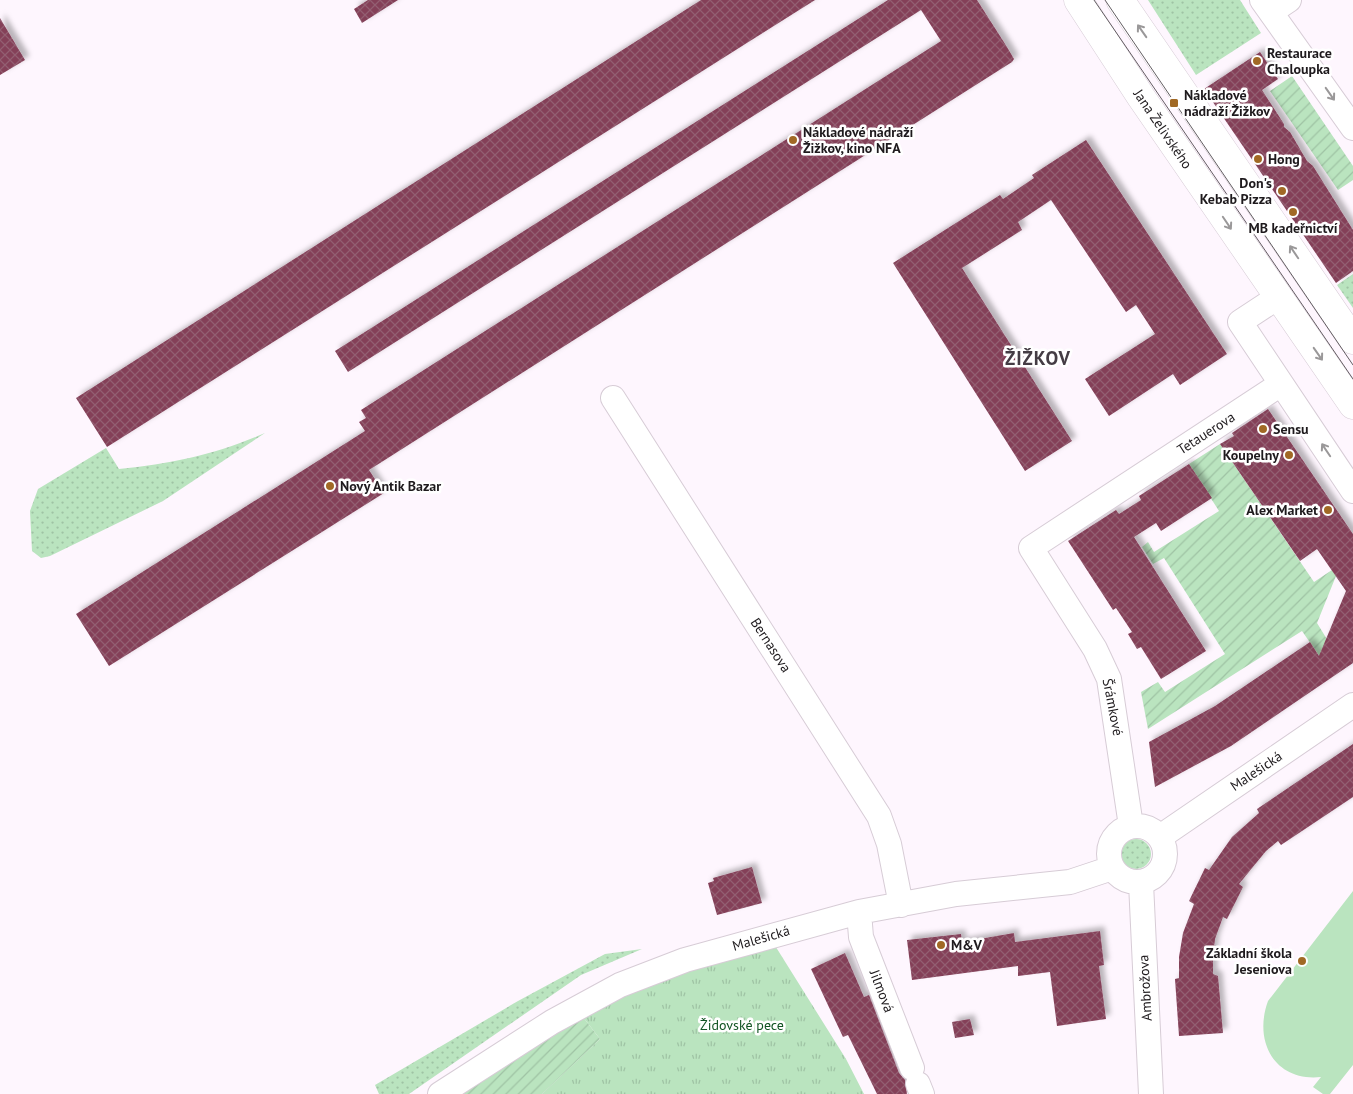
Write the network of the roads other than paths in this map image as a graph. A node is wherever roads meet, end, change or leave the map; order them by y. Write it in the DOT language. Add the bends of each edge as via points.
graph roads {
  1 [pos="1078,0"];
  2 [pos="1120,0"];
  3 [pos="1274,4"];
  4 [pos="1353,128"];
  5 [pos="1278,297"];
  6 [pos="1353,340"];
  7 [pos="1281,384"];
  8 [pos="613,398"];
  9 [pos="1353,405"];
  10 [pos="1353,491"];
  11 [pos="1031,548"];
  12 [pos="1353,705"];
  13 [pos="1131,826"];
  14 [pos="1160,837"];
  15 [pos="1112,868"];
  16 [pos="1141,883"];
  17 [pos="901,904"];
  18 [pos="859,912"];
  19 [pos="918,1082"];
  20 [pos="440,1094"];
  21 [pos="1151,1094"];
  1 -- 5 [label="main road, Jana Želivského, one-way" via="1140,97"];
  6 -- 2 [label="main road, one-way"];
  3 -- 4 [label="street, one-way"];
  5 -- 7 [label="street" via="1240,322"];
  5 -- 9 [label="main road, Jana Želivského, one-way"];
  10 -- 7 [label="street, one-way"];
  7 -- 11 [label="street, Tetauerova"];
  8 -- 17 [label="street, Bernasova" via="879,816 889,844"];
  11 -- 13 [label="street, Šrámkové" via="1096,649 1109,679"];
  12 -- 14 [label="street, Malešická"];
  13 -- 14 [label="street" via="1146,827"];
  13 -- 15 [label="street" via="1114,839 1109,858"];
  14 -- 16 [label="street" via="1164,846 1164,865 1158,874"];
  15 -- 16 [label="street" via="1124,880"];
  15 -- 17 [label="street, Malešická" via="1070,882 956,894"];
  16 -- 21 [label="street, Ambrožova"];
  17 -- 18 [label="street, Malešická"];
  18 -- 19 [label="street, Jilmová" via="861,937"];
  18 -- 20 [label="street, Malešická" via="685,960 620,985 552,1022"];
}
